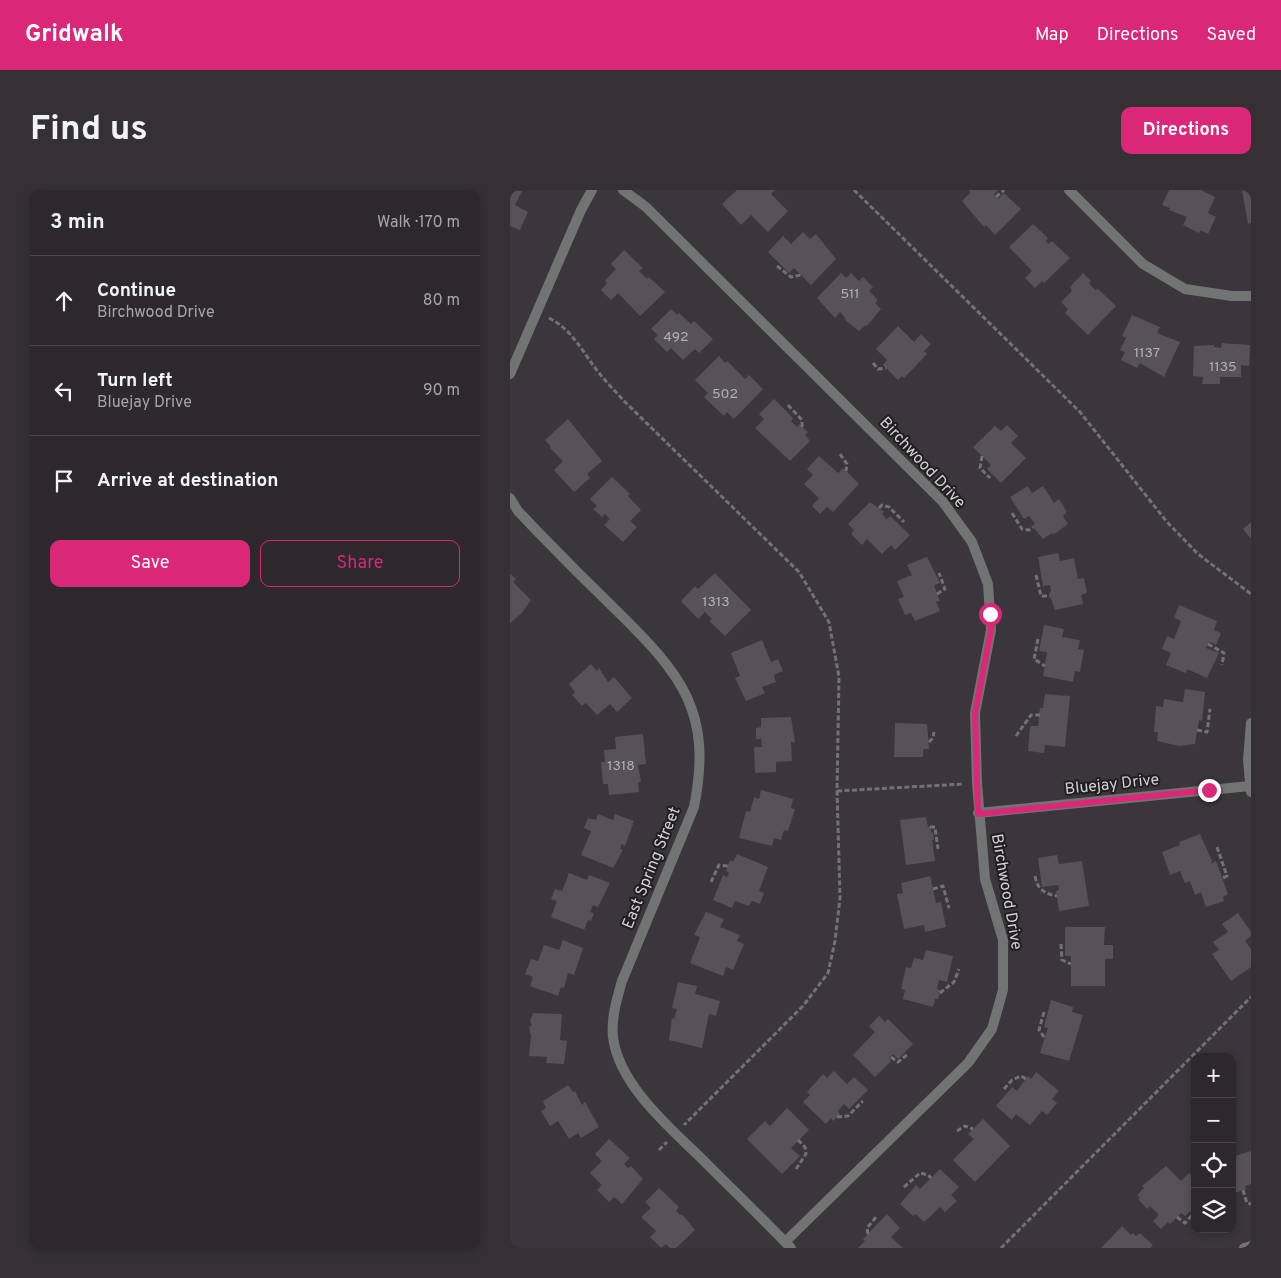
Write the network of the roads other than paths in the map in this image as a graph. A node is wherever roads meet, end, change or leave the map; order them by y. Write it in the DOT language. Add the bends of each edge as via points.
graph roads {
  1 [pos="592,190"];
  2 [pos="623,190"];
  3 [pos="1069,190"];
  4 [pos="1251,296"];
  5 [pos="510,374"];
  6 [pos="510,498"];
  7 [pos="1251,723"];
  8 [pos="1250,789"];
  9 [pos="978,814"];
  10 [pos="788,1245"];
  11 [pos="1251,1246"];
  12 [pos="1244,1248"];
  1 -- 5 [label="street"];
  2 -- 9 [label="street, Birchwood Drive" via="646,207 943,502 972,542 988,584 991,630 975,713"];
  3 -- 4 [label="street" via="1143,264 1185,289"];
  6 -- 10 [label="street, East Spring Street" via="530,524 655,649 673,671 687,697 696,723 699,748 699,780 694,808 622,981 614,1009 613,1037 619,1060 652,1109"];
  7 -- 8 [label="street"];
  8 -- 9 [label="street, Bluejay Drive"];
  9 -- 10 [label="street, Birchwood Drive" via="986,879 1002,940 1003,990 992,1029 968,1063"];
  11 -- 12 [label="street"];
}
